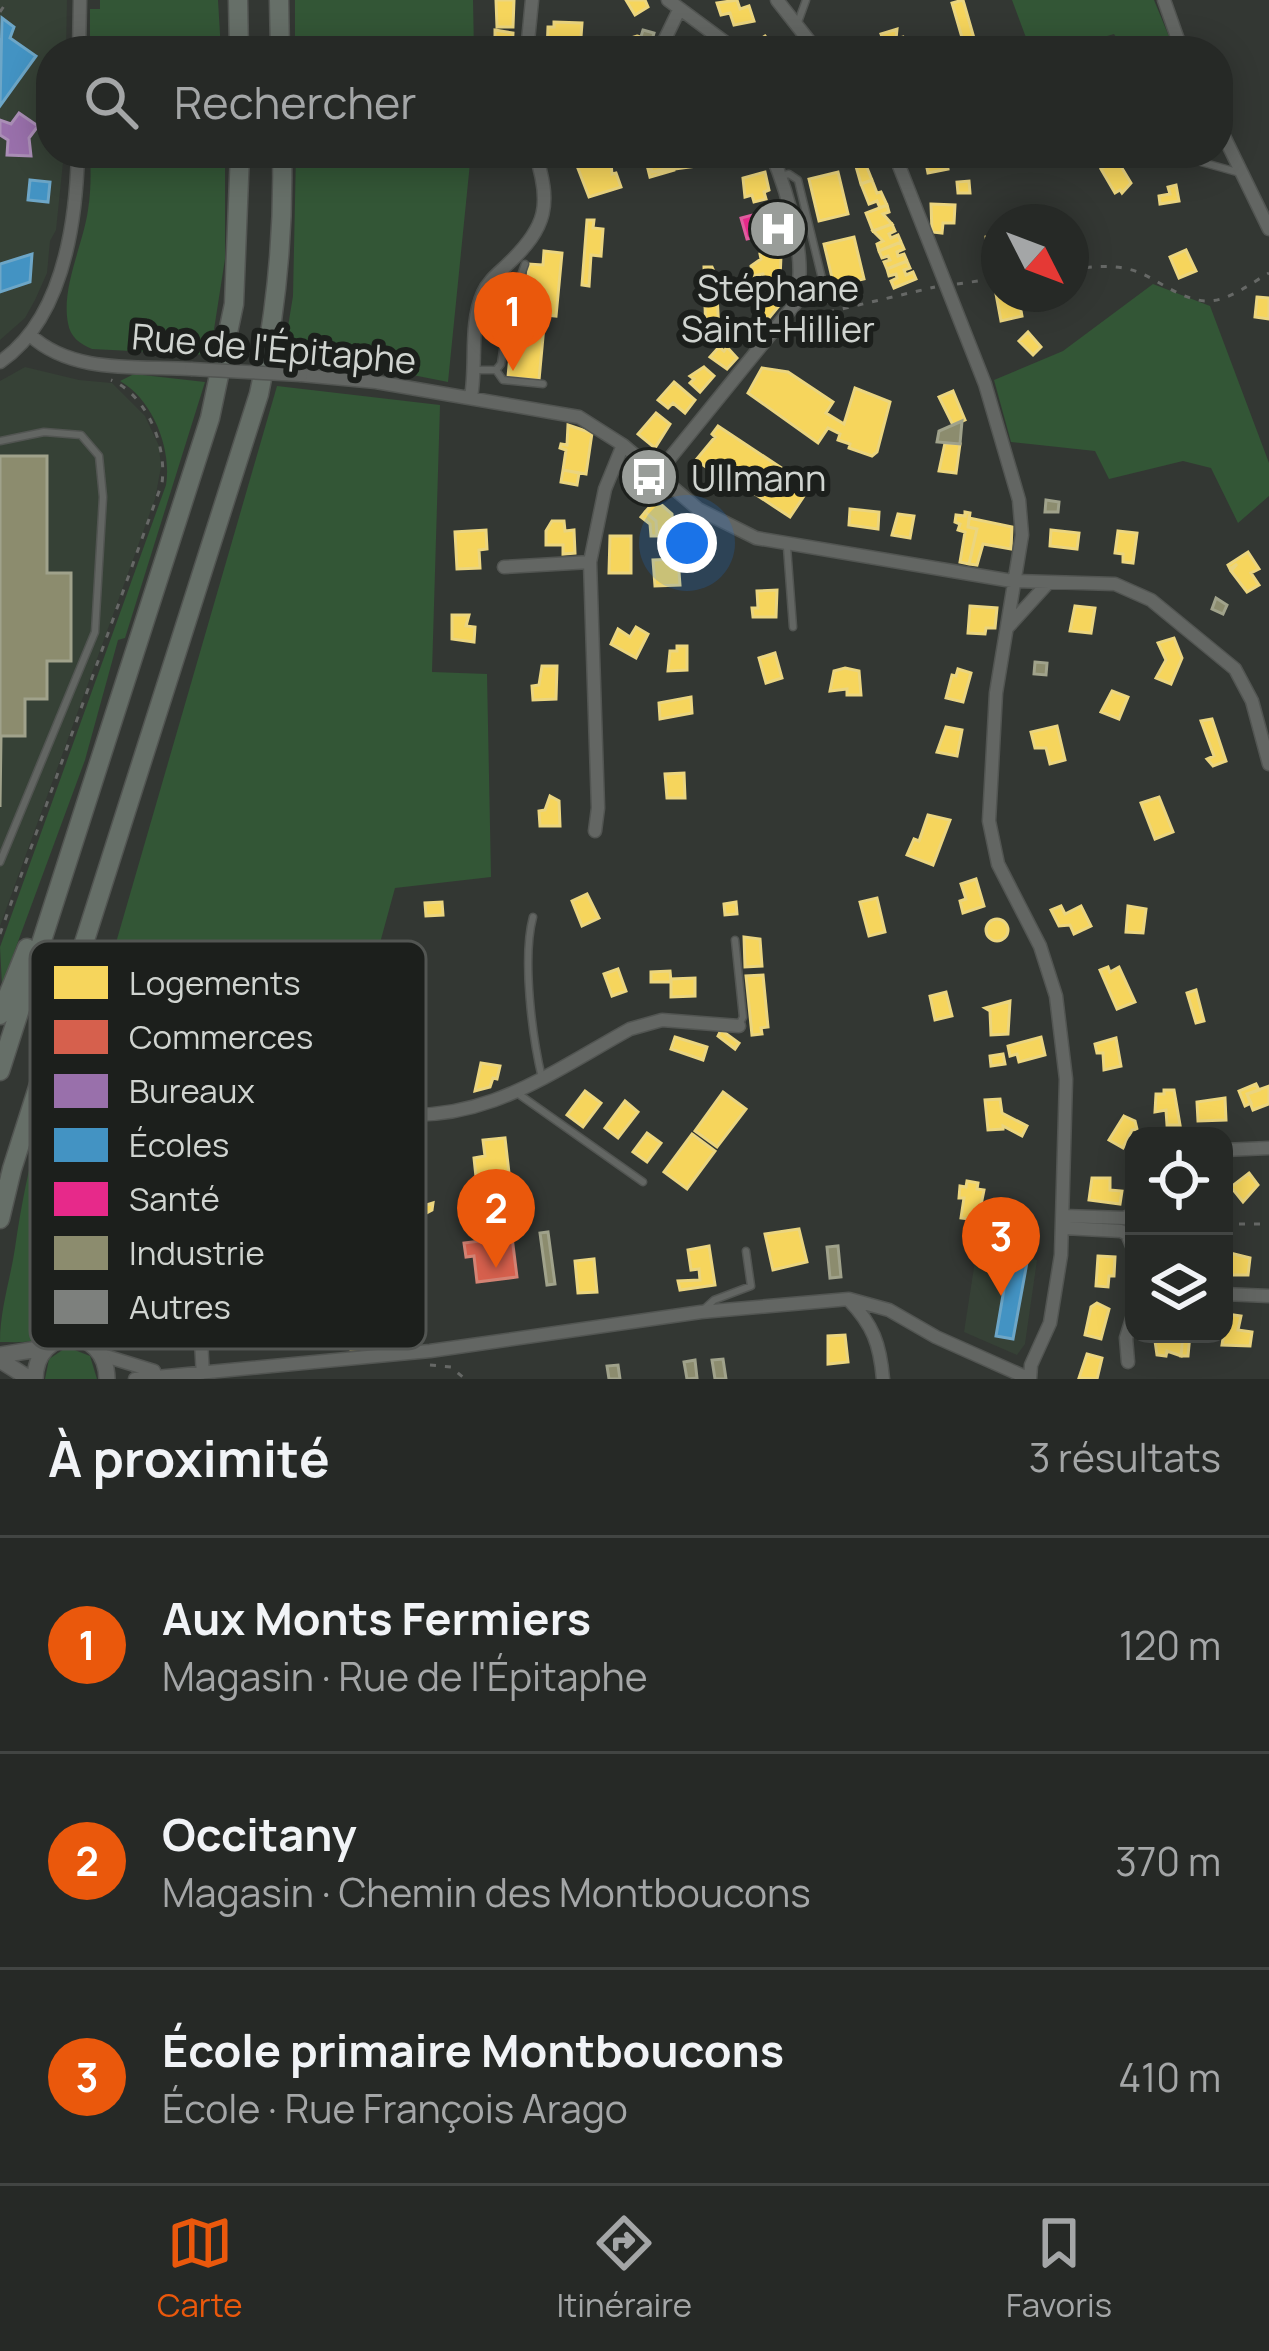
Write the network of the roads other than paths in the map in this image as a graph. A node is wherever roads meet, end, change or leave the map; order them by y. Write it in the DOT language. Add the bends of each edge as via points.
graph roads {
  1 [pos="80,0"];
  2 [pos="238,0"];
  3 [pos="279,0"];
  4 [pos="532,0"];
  5 [pos="777,0"];
  6 [pos="806,0"];
  7 [pos="1163,0"];
  8 [pos="674,5"];
  9 [pos="797,26"];
  10 [pos="80,36"];
  11 [pos="239,36"];
  12 [pos="280,36"];
  13 [pos="528,36"];
  14 [pos="665,36"];
  15 [pos="716,36"];
  16 [pos="805,36"];
  17 [pos="1176,36"];
  18 [pos="1233,155"];
  19 [pos="76,168"];
  20 [pos="239,168"];
  21 [pos="282,168"];
  22 [pos="540,168"];
  23 [pos="777,168"];
  24 [pos="899,168"];
  25 [pos="1226,168"];
  26 [pos="1241,172"];
  27 [pos="780,176"];
  28 [pos="1269,229"];
  29 [pos="526,264"];
  30 [pos="827,299"];
  31 [pos="30,335"];
  32 [pos="0,362"];
  33 [pos="474,370"];
  34 [pos="496,370"];
  35 [pos="543,384"];
  36 [pos="471,397"];
  37 [pos="0,441"];
  38 [pos="623,445"];
  39 [pos="658,474"];
  40 [pos="787,544"];
  41 [pos="590,562"];
  42 [pos="504,567"];
  43 [pos="1012,581"];
  44 [pos="1048,583"];
  45 [pos="793,627"];
  46 [pos="1007,628"];
  47 [pos="1269,764"];
  48 [pos="595,831"];
  49 [pos="73,838"];
  50 [pos="116,854"];
  51 [pos="0,862"];
  52 [pos="533,916"];
  53 [pos="735,940"];
  54 [pos="31,941"];
  55 [pos="41,941"];
  56 [pos="87,941"];
  57 [pos="98,941"];
  58 [pos="30,942"];
  59 [pos="30,975"];
  60 [pos="0,1015"];
  61 [pos="739,1026"];
  62 [pos="0,1071"];
  63 [pos="542,1078"];
  64 [pos="517,1093"];
  65 [pos="30,1112"];
  66 [pos="426,1116"];
  67 [pos="1269,1148"];
  68 [pos="1233,1150"];
  69 [pos="643,1183"];
  70 [pos="1125,1218"];
  71 [pos="0,1219"];
  72 [pos="1064,1222"];
  73 [pos="1127,1235"];
  74 [pos="746,1251"];
  75 [pos="1233,1294"];
  76 [pos="1269,1296"];
  77 [pos="849,1299"];
  78 [pos="701,1312"];
  79 [pos="1126,1343"];
  80 [pos="40,1349"];
  81 [pos="44,1349"];
  82 [pos="95,1349"];
  83 [pos="202,1349"];
  84 [pos="102,1355"];
  85 [pos="0,1358"];
  86 [pos="1128,1362"];
  87 [pos="203,1373"];
  88 [pos="167,1374"];
  89 [pos="32,1379"];
  90 [pos="107,1379"];
  91 [pos="135,1379"];
  92 [pos="883,1379"];
  93 [pos="1030,1379"];
  1 -- 10 [label="street"];
  2 -- 11 [label="highway"];
  3 -- 12 [label="highway"];
  4 -- 13 [label="street"];
  5 -- 9 [label="street"];
  6 -- 9 [label="lane"];
  7 -- 17 [label="street"];
  8 -- 14 [label="street"];
  8 -- 15 [label="street"];
  9 -- 16 [label="street"];
  18 -- 26 [label="street"];
  19 -- 31 [label="street" via="58,277"];
  20 -- 49 [label="highway" via="234,304 210,418"];
  21 -- 50 [label="highway" via="277,304 260,394"];
  22 -- 33 [label="street" via="539,229 485,287"];
  23 -- 27 [label="street"];
  24 -- 43 [label="street" via="985,384 1019,500 1022,535"];
  25 -- 26 [label="lane"];
  26 -- 28 [label="street"];
  27 -- 30 [label="lane" via="798,180"];
  27 -- 39 [label="street" via="800,288 785,320"];
  29 -- 34 [label="lane"];
  31 -- 32 [label="street"];
  31 -- 36 [label="street, Rue de l'Épitaphe, bridge" via="76,362 301,375"];
  33 -- 34 [label="lane"];
  33 -- 36 [label="street"];
  34 -- 35 [label="lane" via="502,380"];
  36 -- 38 [label="street, Rue de l'Épitaphe" via="579,417"];
  37 -- 51 [label="lane" via="81,435 99,456 104,497 94,632"];
  38 -- 39 [label="street, Rue de l'Épitaphe"];
  38 -- 41 [label="street" via="604,489"];
  39 -- 40 [label="street, Rue de l'Épitaphe" via="723,525"];
  40 -- 43 [label="street, Rue de l'Épitaphe"];
  40 -- 45 [label="lane"];
  41 -- 42 [label="street"];
  41 -- 48 [label="street"];
  43 -- 44 [label="street, Rue de l'Épitaphe"];
  43 -- 46 [label="street"];
  44 -- 46 [label="street"];
  44 -- 47 [label="street, Rue de l'Épitaphe" via="1115,584 1151,600 1205,642 1245,682"];
  46 -- 72 [label="street" via="988,821 998,864 1056,996 1066,1079"];
  49 -- 54 [label="highway"];
  49 -- 55 [label="highway"];
  50 -- 56 [label="highway"];
  50 -- 57 [label="highway"];
  52 -- 63 [label="lane" via="529,957"];
  53 -- 61 [label="lane"];
  58 -- 60 [label="highway"];
  59 -- 62 [label="highway"];
  61 -- 63 [label="street" via="650,1022"];
  63 -- 64 [label="street"];
  64 -- 66 [label="street"];
  64 -- 69 [label="lane"];
  65 -- 71 [label="highway"];
  67 -- 68 [label="street"];
  70 -- 72 [label="street"];
  72 -- 73 [label="street"];
  72 -- 93 [label="street" via="1050,1323"];
  74 -- 78 [label="lane" via="751,1286"];
  75 -- 76 [label="street"];
  77 -- 78 [label="street"];
  77 -- 92 [label="street" via="880,1344"];
  77 -- 93 [label="street" via="889,1310"];
  78 -- 87 [label="street"];
  79 -- 86 [label="street"];
  80 -- 85 [label="street"];
  81 -- 89 [label="street"];
  82 -- 84 [label="street"];
  83 -- 87 [label="street"];
  84 -- 88 [label="street"];
  84 -- 90 [label="street"];
  85 -- 89 [label="street"];
  87 -- 88 [label="street"];
  88 -- 91 [label="street"];
}
